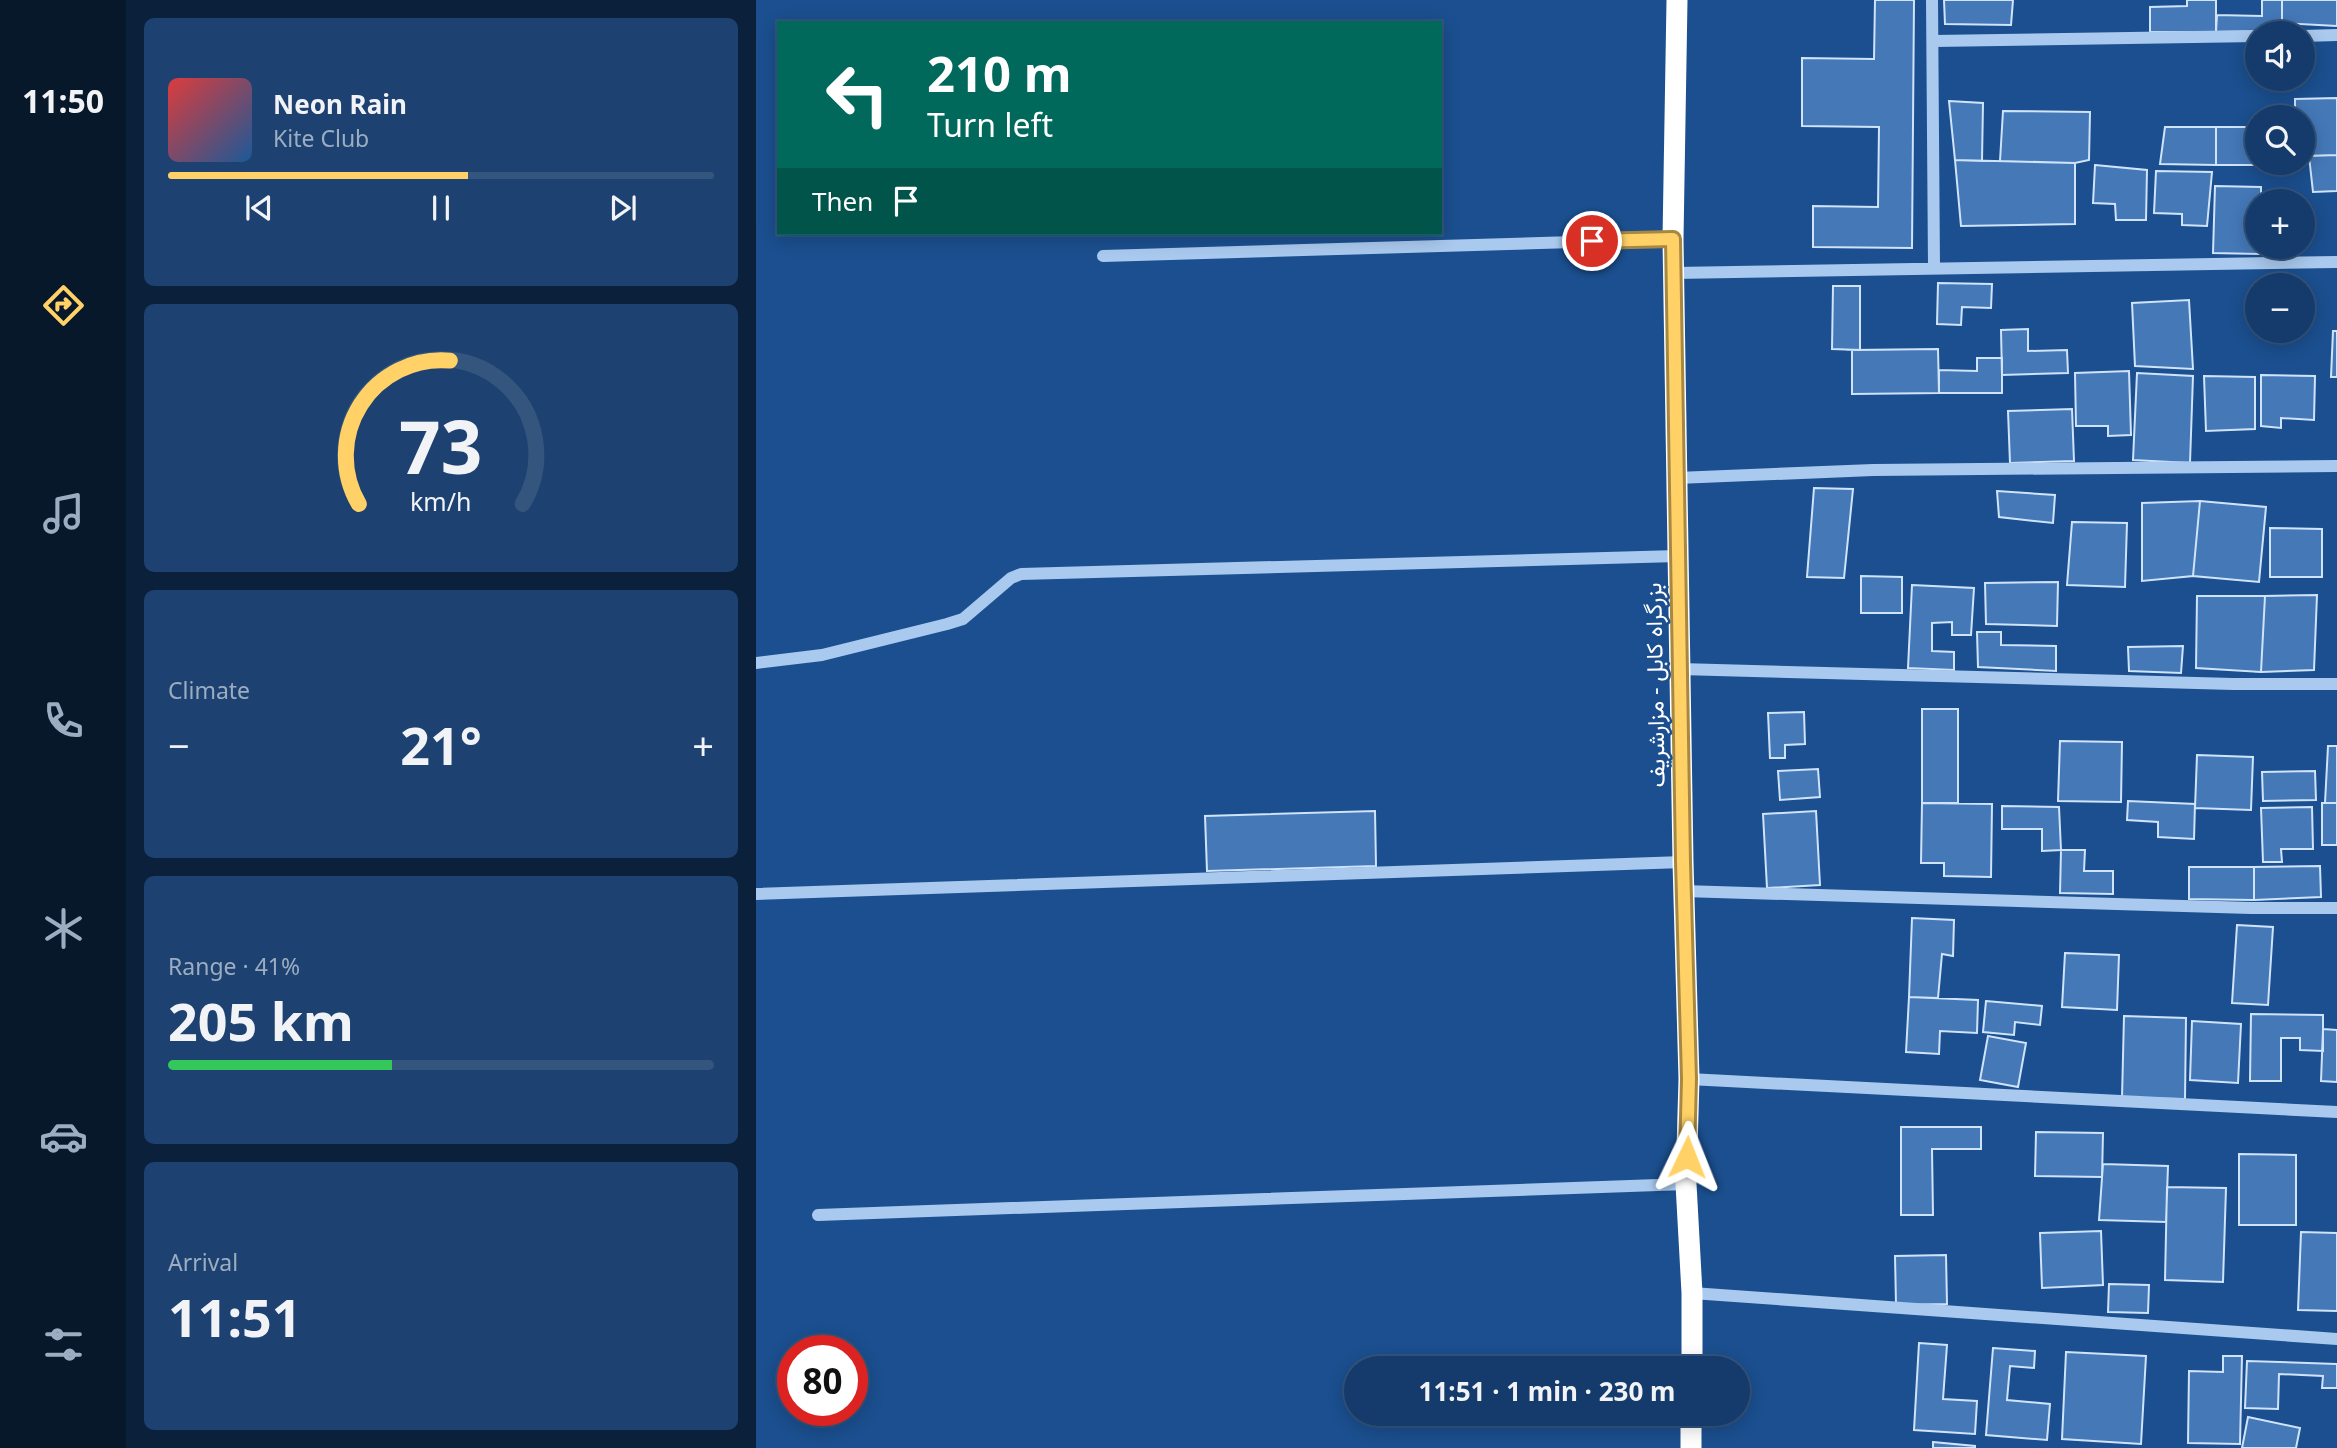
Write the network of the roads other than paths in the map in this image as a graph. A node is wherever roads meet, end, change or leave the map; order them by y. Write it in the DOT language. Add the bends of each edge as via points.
graph roads {
  1 [pos="1677,0"];
  2 [pos="1932,0"];
  3 [pos="2315,36"];
  4 [pos="2337,36"];
  5 [pos="2245,37"];
  6 [pos="1934,41"];
  7 [pos="1673,239"];
  8 [pos="1103,256"];
  9 [pos="2337,262"];
  10 [pos="1934,267"];
  11 [pos="1674,273"];
  12 [pos="2337,466"];
  13 [pos="1677,478"];
  14 [pos="1678,556"];
  15 [pos="756,663"];
  16 [pos="1680,669"];
  17 [pos="2337,684"];
  18 [pos="1683,862"];
  19 [pos="1683,891"];
  20 [pos="756,894"];
  21 [pos="2337,908"];
  22 [pos="1689,1079"];
  23 [pos="2337,1112"];
  24 [pos="1686,1184"];
  25 [pos="818,1215"];
  26 [pos="1692,1293"];
  27 [pos="2337,1339"];
  28 [pos="1692,1356"];
  29 [pos="1691,1426"];
  30 [pos="1691,1448"];
  1 -- 7 [label="highway, بزرگراه کابل - مزارشریف"];
  2 -- 6 [label="street"];
  3 -- 4 [label="street"];
  5 -- 6 [label="street"];
  6 -- 10 [label="street"];
  7 -- 8 [label="street"];
  7 -- 11 [label="highway, بزرگراه کابل - مزارشریف"];
  9 -- 10 [label="street"];
  10 -- 11 [label="street"];
  11 -- 13 [label="highway, بزرگراه کابل - مزارشریف"];
  12 -- 13 [label="street" via="1873,470"];
  13 -- 14 [label="highway, بزرگراه کابل - مزارشریف"];
  14 -- 15 [label="street" via="1021,574 964,618 947,624 822,655"];
  14 -- 16 [label="highway, بزرگراه کابل - مزارشریف"];
  16 -- 17 [label="street"];
  16 -- 18 [label="highway, بزرگراه کابل - مزارشریف"];
  18 -- 19 [label="highway, بزرگراه کابل - مزارشریف"];
  18 -- 20 [label="street"];
  19 -- 21 [label="street"];
  19 -- 22 [label="highway, بزرگراه کابل - مزارشریف"];
  22 -- 23 [label="street"];
  22 -- 24 [label="highway, بزرگراه کابل - مزارشریف"];
  24 -- 25 [label="street"];
  24 -- 26 [label="highway, بزرگراه کابل - مزارشریف"];
  26 -- 27 [label="street"];
  26 -- 28 [label="highway, بزرگراه کابل - مزارشریف"];
  29 -- 30 [label="highway"];
}
